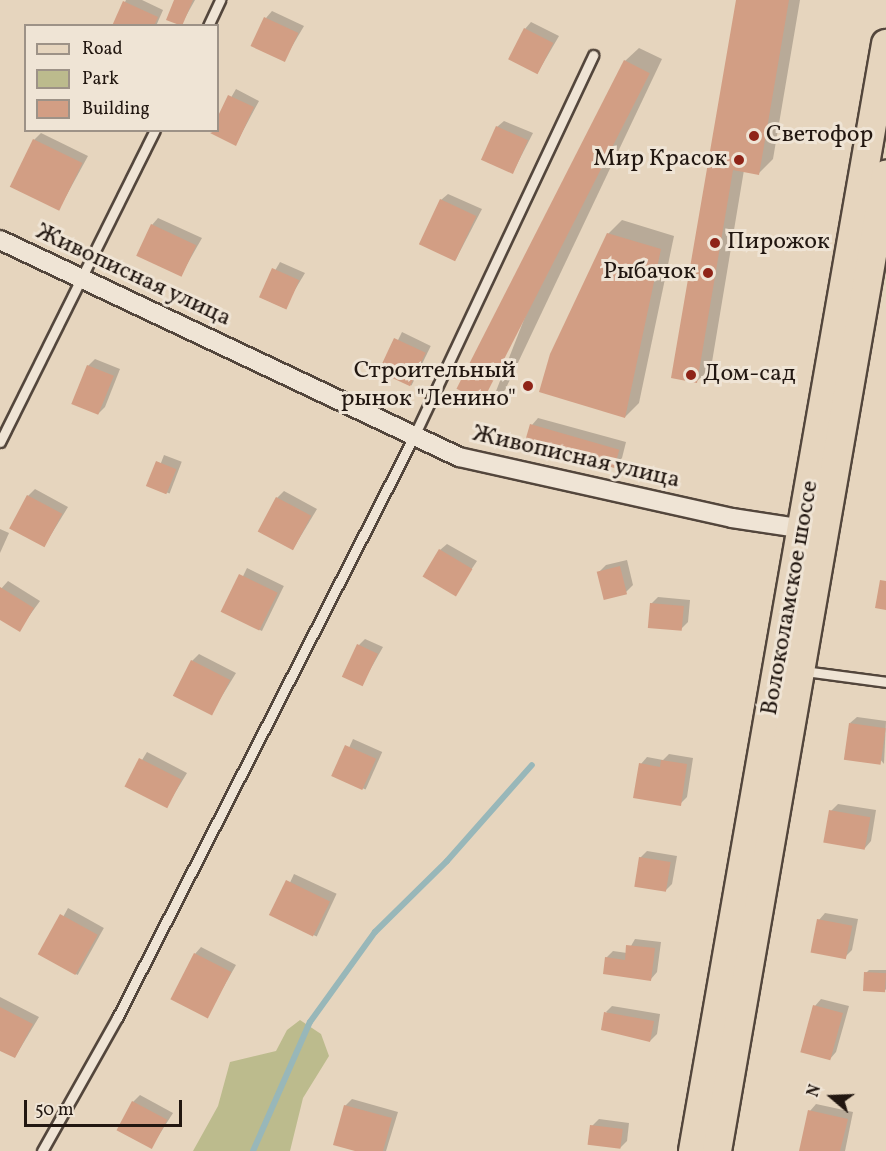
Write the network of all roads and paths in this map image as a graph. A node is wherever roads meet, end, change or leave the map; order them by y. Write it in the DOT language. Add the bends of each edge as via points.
graph roads {
  1 [pos="220,0"];
  2 [pos="209,24"];
  3 [pos="886,44"];
  4 [pos="593,55"];
  5 [pos="154,132"];
  6 [pos="886,175"];
  7 [pos="0,240"];
  8 [pos="81,279"];
  9 [pos="414,436"];
  10 [pos="0,442"];
  11 [pos="815,531"];
  12 [pos="801,670"];
  13 [pos="886,682"];
  14 [pos="42,1151"];
  15 [pos="693,1151"];
  16 [pos="717,1151"];
  1 -- 2 [label="lane"];
  3 -- 11 [label="main road, Волоколамское шоссе"];
  4 -- 9 [label="lane"];
  5 -- 8 [label="lane"];
  6 -- 11 [label="main road, Волоколамское шоссе"];
  7 -- 8 [label="street, Живописная улица"];
  8 -- 9 [label="street, Живописная улица"];
  8 -- 10 [label="lane"];
  9 -- 11 [label="street, Живописная улица" via="459,457 732,519"];
  9 -- 14 [label="lane" via="117,1018"];
  11 -- 12 [label="main road, Волоколамское шоссе"];
  11 -- 15 [label="main road, Волоколамское шоссе"];
  12 -- 13 [label="lane"];
  12 -- 16 [label="main road, Волоколамское шоссе"];
}
